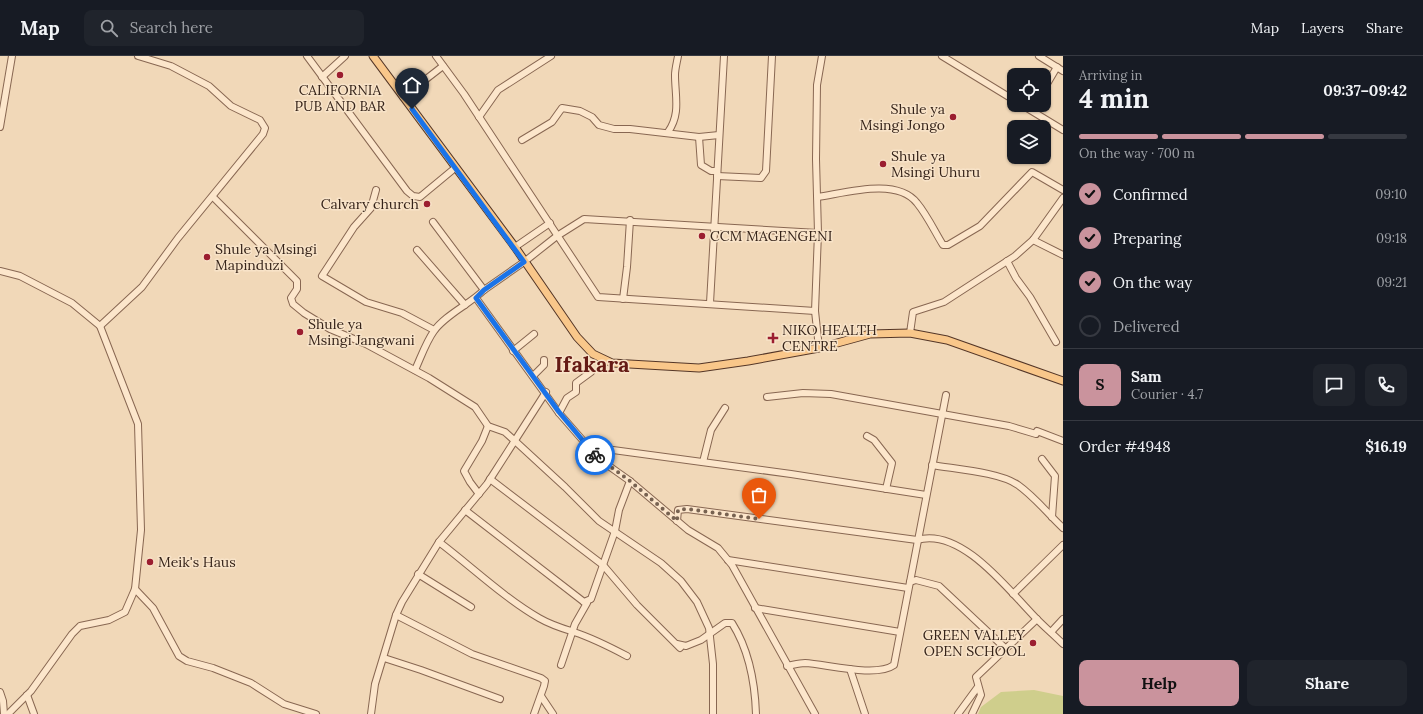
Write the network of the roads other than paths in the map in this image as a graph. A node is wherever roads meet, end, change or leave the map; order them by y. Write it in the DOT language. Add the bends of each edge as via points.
graph roads {
  1 [pos="12,56"];
  2 [pos="138,56"];
  3 [pos="307,56"];
  4 [pos="345,56"];
  5 [pos="373,56"];
  6 [pos="436,56"];
  7 [pos="678,56"];
  8 [pos="724,56"];
  9 [pos="772,56"];
  10 [pos="822,56"];
  11 [pos="942,56"];
  12 [pos="1039,56"];
  13 [pos="549,57"];
  14 [pos="443,66"];
  15 [pos="1057,67"];
  16 [pos="1063,71"];
  17 [pos="322,77"];
  18 [pos="1051,77"];
  19 [pos="1007,96"];
  20 [pos="403,97"];
  21 [pos="1038,112"];
  22 [pos="1,115"];
  23 [pos="479,117"];
  24 [pos="0,127"];
  25 [pos="1063,130"];
  26 [pos="668,132"];
  27 [pos="699,136"];
  28 [pos="719,136"];
  29 [pos="522,140"];
  30 [pos="455,168"];
  31 [pos="717,173"];
  32 [pos="376,190"];
  33 [pos="1063,190"];
  34 [pos="213,197"];
  35 [pos="818,197"];
  36 [pos="1063,198"];
  37 [pos="630,220"];
  38 [pos="433,222"];
  39 [pos="550,223"];
  40 [pos="715,226"];
  41 [pos="818,233"];
  42 [pos="557,236"];
  43 [pos="1034,240"];
  44 [pos="515,247"];
  45 [pos="417,250"];
  46 [pos="1063,255"];
  47 [pos="1007,261"];
  48 [pos="524,262"];
  49 [pos="0,271"];
  50 [pos="484,290"];
  51 [pos="476,298"];
  52 [pos="623,299"];
  53 [pos="710,303"];
  54 [pos="465,304"];
  55 [pos="815,311"];
  56 [pos="100,326"];
  57 [pos="434,330"];
  58 [pos="910,333"];
  59 [pos="534,334"];
  60 [pos="1056,342"];
  61 [pos="819,348"];
  62 [pos="513,351"];
  63 [pos="544,360"];
  64 [pos="415,370"];
  65 [pos="591,372"];
  66 [pos="533,376"];
  67 [pos="1063,381"];
  68 [pos="546,392"];
  69 [pos="946,395"];
  70 [pos="767,397"];
  71 [pos="725,408"];
  72 [pos="559,412"];
  73 [pos="942,414"];
  74 [pos="488,426"];
  75 [pos="866,436"];
  76 [pos="1063,440"];
  77 [pos="515,441"];
  78 [pos="596,457"];
  79 [pos="1042,459"];
  80 [pos="703,462"];
  81 [pos="932,465"];
  82 [pos="490,478"];
  83 [pos="630,481"];
  84 [pos="886,489"];
  85 [pos="479,494"];
  86 [pos="926,495"];
  87 [pos="465,510"];
  88 [pos="1052,516"];
  89 [pos="677,521"];
  90 [pos="1063,528"];
  91 [pos="615,532"];
  92 [pos="917,540"];
  93 [pos="439,542"];
  94 [pos="1063,544"];
  95 [pos="728,560"];
  96 [pos="603,565"];
  97 [pos="418,574"];
  98 [pos="909,585"];
  99 [pos="135,589"];
  100 [pos="1013,594"];
  101 [pos="584,602"];
  102 [pos="471,608"];
  103 [pos="755,608"];
  104 [pos="396,615"];
  105 [pos="1037,619"];
  106 [pos="1063,619"];
  107 [pos="573,631"];
  108 [pos="900,632"];
  109 [pos="1050,632"];
  110 [pos="710,635"];
  111 [pos="1063,644"];
  112 [pos="1005,648"];
  113 [pos="627,656"];
  114 [pos="384,658"];
  115 [pos="561,665"];
  116 [pos="787,666"];
  117 [pos="850,669"];
  118 [pos="978,688"];
  119 [pos="0,692"];
  120 [pos="27,695"];
  121 [pos="541,696"];
  122 [pos="500,699"];
  123 [pos="4,714"];
  124 [pos="8,714"];
  125 [pos="34,714"];
  126 [pos="316,714"];
  127 [pos="370,714"];
  128 [pos="534,714"];
  129 [pos="554,714"];
  130 [pos="713,714"];
  131 [pos="756,714"];
  132 [pos="815,714"];
  133 [pos="865,714"];
  134 [pos="958,714"];
  135 [pos="972,714"];
  1 -- 22 [label="street"];
  2 -- 34 [label="street" via="171,66 209,86 231,106 260,120 265,128 263,134"];
  3 -- 17 [label="street"];
  4 -- 17 [label="street"];
  5 -- 20 [label="main road"];
  6 -- 14 [label="street"];
  7 -- 26 [label="street" via="675,74 677,108 673,125"];
  8 -- 28 [label="street"];
  9 -- 31 [label="street" via="766,171 761,178"];
  10 -- 35 [label="street" via="817,85"];
  11 -- 19 [label="street"];
  12 -- 15 [label="street"];
  13 -- 23 [label="street" via="498,90"];
  14 -- 20 [label="street"];
  14 -- 23 [label="street"];
  15 -- 16 [label="street"];
  15 -- 18 [label="street"];
  17 -- 30 [label="street" via="413,196 420,197"];
  20 -- 30 [label="main road"];
  21 -- 25 [label="street"];
  22 -- 24 [label="street"];
  23 -- 39 [label="street"];
  26 -- 27 [label="street"];
  26 -- 29 [label="street" via="614,129 599,125 592,117 580,111 562,108 552,122"];
  27 -- 28 [label="street"];
  27 -- 31 [label="street" via="701,165"];
  28 -- 31 [label="street"];
  30 -- 44 [label="main road"];
  31 -- 40 [label="street"];
  32 -- 57 [label="street" via="371,208 354,227 322,276 366,302 402,313"];
  33 -- 35 [label="street" via="1032,172 980,226 948,245 943,245 917,202 889,188"];
  34 -- 56 [label="street" via="178,238 142,287"];
  34 -- 64 [label="street" via="297,281 297,289 291,298 293,304 330,329 366,344"];
  35 -- 41 [label="street"];
  36 -- 43 [label="street"];
  37 -- 40 [label="street"];
  37 -- 42 [label="street" via="584,219"];
  37 -- 52 [label="street"];
  38 -- 50 [label="street"];
  39 -- 42 [label="street"];
  39 -- 44 [label="street"];
  40 -- 41 [label="street"];
  40 -- 53 [label="street"];
  41 -- 55 [label="street"];
  42 -- 48 [label="street"];
  42 -- 52 [label="street" via="598,296"];
  43 -- 46 [label="street"];
  43 -- 47 [label="street"];
  44 -- 48 [label="main road"];
  45 -- 54 [label="street"];
  47 -- 58 [label="street" via="944,302 913,312"];
  47 -- 60 [label="street"];
  48 -- 50 [label="street"];
  48 -- 61 [label="main road" via="577,337 593,354 612,363 699,368"];
  49 -- 56 [label="street" via="20,276 72,303"];
  50 -- 51 [label="street"];
  51 -- 54 [label="street"];
  51 -- 62 [label="street"];
  52 -- 53 [label="street"];
  53 -- 55 [label="street"];
  54 -- 57 [label="street"];
  55 -- 61 [label="street"];
  56 -- 99 [label="street" via="138,424 142,530"];
  57 -- 64 [label="street"];
  58 -- 61 [label="main road" via="870,334"];
  58 -- 67 [label="main road" via="947,340"];
  59 -- 62 [label="street"];
  62 -- 66 [label="street"];
  63 -- 66 [label="street" via="544,365"];
  64 -- 74 [label="street" via="474,407"];
  65 -- 72 [label="street" via="576,383 576,392 567,398"];
  66 -- 68 [label="street"];
  68 -- 72 [label="street"];
  68 -- 77 [label="street"];
  69 -- 73 [label="street"];
  70 -- 73 [label="street" via="803,393 831,394"];
  71 -- 80 [label="street" via="711,430"];
  72 -- 78 [label="street"];
  73 -- 76 [label="street" via="1037,432"];
  73 -- 81 [label="street"];
  74 -- 77 [label="street" via="505,432"];
  74 -- 85 [label="street" via="464,471"];
  75 -- 84 [label="street" via="874,440 892,463"];
  77 -- 82 [label="street"];
  77 -- 91 [label="street" via="599,521"];
  78 -- 80 [label="street" via="612,450"];
  78 -- 83 [label="street"];
  79 -- 88 [label="street" via="1055,476"];
  80 -- 84 [label="street"];
  81 -- 86 [label="street"];
  81 -- 88 [label="street" via="999,477 1017,484"];
  82 -- 85 [label="street"];
  82 -- 96 [label="street"];
  83 -- 89 [label="street"];
  83 -- 91 [label="street" via="618,510"];
  84 -- 86 [label="street"];
  85 -- 87 [label="street"];
  86 -- 92 [label="street"];
  87 -- 93 [label="street"];
  87 -- 101 [label="street"];
  88 -- 90 [label="street"];
  89 -- 92 [label="street" via="678,510 687,509"];
  89 -- 95 [label="street" via="718,548"];
  91 -- 96 [label="street"];
  91 -- 110 [label="street" via="661,562 681,581 697,602 708,624"];
  92 -- 98 [label="street"];
  92 -- 100 [label="street" via="927,537 952,543 967,551 984,564"];
  93 -- 97 [label="street"];
  93 -- 107 [label="street" via="519,604 556,627"];
  94 -- 100 [label="street"];
  95 -- 98 [label="street"];
  95 -- 103 [label="street"];
  96 -- 101 [label="street" via="591,599"];
  96 -- 110 [label="street" via="637,605 678,646 686,646"];
  97 -- 102 [label="street"];
  97 -- 104 [label="street"];
  98 -- 108 [label="street"];
  98 -- 112 [label="street" via="916,580 939,586"];
  99 -- 120 [label="street" via="125,612 109,620 80,626"];
  99 -- 126 [label="street" via="152,608 179,656 251,683 284,704"];
  100 -- 105 [label="street"];
  101 -- 107 [label="street" via="587,603"];
  103 -- 108 [label="street"];
  103 -- 116 [label="street"];
  104 -- 114 [label="street"];
  104 -- 121 [label="street" via="472,654 541,678 545,683"];
  105 -- 109 [label="street"];
  105 -- 112 [label="street"];
  106 -- 109 [label="street"];
  107 -- 113 [label="street"];
  107 -- 115 [label="street"];
  108 -- 117 [label="street" via="894,665 883,670"];
  109 -- 111 [label="street"];
  110 -- 130 [label="street"];
  110 -- 131 [label="street" via="725,623 733,624 743,645 751,673"];
  112 -- 118 [label="street" via="976,677"];
  114 -- 122 [label="street"];
  114 -- 127 [label="street" via="375,684"];
  116 -- 117 [label="street" via="804,663"];
  116 -- 132 [label="street"];
  117 -- 133 [label="street"];
  118 -- 134 [label="street"];
  118 -- 135 [label="street" via="981,695"];
  119 -- 123 [label="street"];
  120 -- 124 [label="street"];
  120 -- 125 [label="street"];
  121 -- 128 [label="street"];
  121 -- 129 [label="street"];
}
